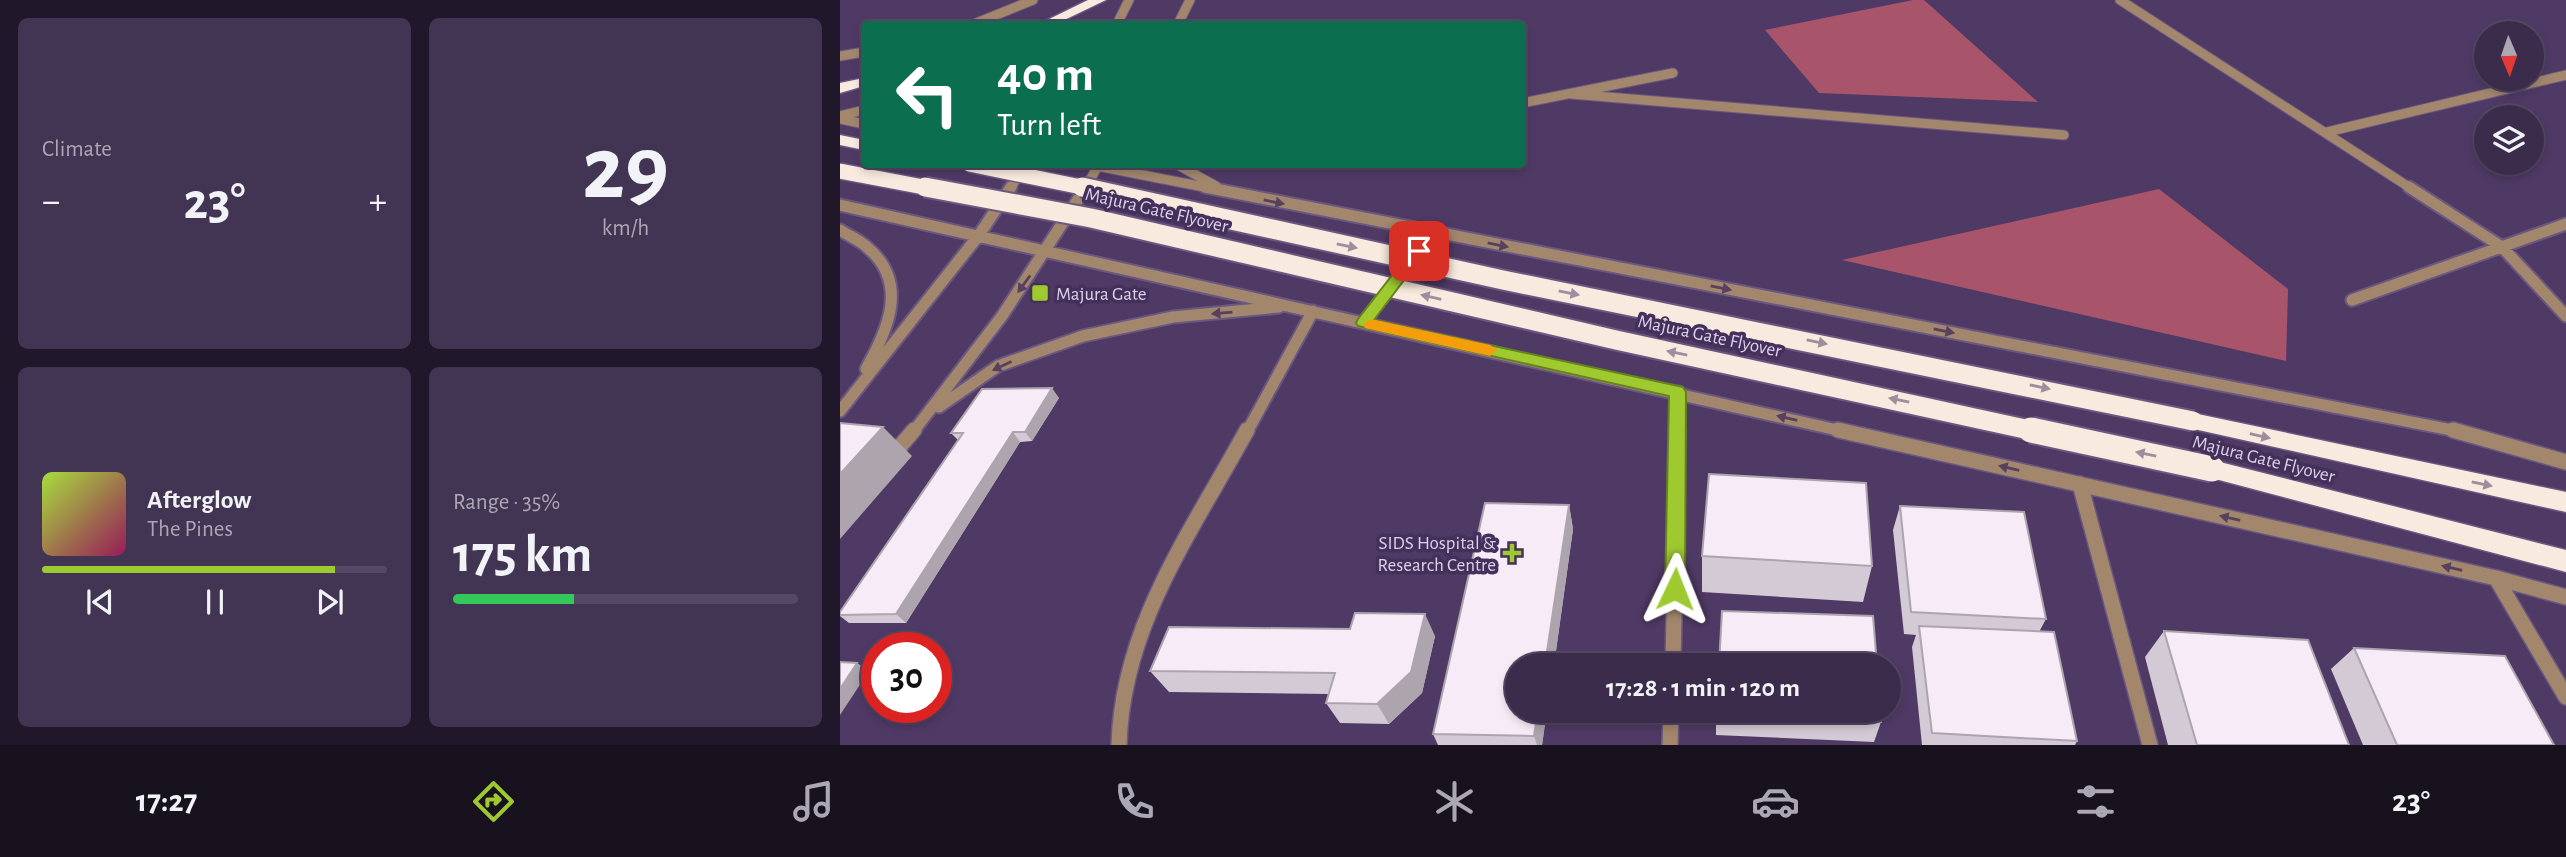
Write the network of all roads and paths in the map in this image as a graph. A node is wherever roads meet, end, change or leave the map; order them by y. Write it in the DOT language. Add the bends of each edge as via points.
graph roads {
  1 [pos="1033,0"];
  2 [pos="1099,0"];
  3 [pos="1129,0"];
  4 [pos="1190,0"];
  5 [pos="2120,0"];
  6 [pos="981,21"];
  7 [pos="1053,21"];
  8 [pos="1118,21"];
  9 [pos="1180,21"];
  10 [pos="861,52"];
  11 [pos="840,56"];
  12 [pos="1673,73"];
  13 [pos="2566,75"];
  14 [pos="861,83"];
  15 [pos="840,88"];
  16 [pos="1571,94"];
  17 [pos="1526,102"];
  18 [pos="861,111"];
  19 [pos="840,118"];
  20 [pos="861,123"];
  21 [pos="2327,132"];
  22 [pos="2064,135"];
  23 [pos="840,140"];
  24 [pos="861,144"];
  25 [pos="990,168"];
  26 [pos="1023,168"];
  27 [pos="1093,168"];
  28 [pos="1110,168"];
  29 [pos="1182,168"];
  30 [pos="840,171"];
  31 [pos="1229,192"];
  32 [pos="840,205"];
  33 [pos="2566,224"];
  34 [pos="840,230"];
  35 [pos="1433,233"];
  36 [pos="979,235"];
  37 [pos="2502,247"];
  38 [pos="1048,251"];
  39 [pos="2352,300"];
  40 [pos="1289,306"];
  41 [pos="1313,311"];
  42 [pos="2566,316"];
  43 [pos="1363,323"];
  44 [pos="1678,392"];
  45 [pos="843,409"];
  46 [pos="931,412"];
  47 [pos="2566,461"];
  48 [pos="885,463"];
  49 [pos="2080,484"];
  50 [pos="2566,502"];
  51 [pos="2566,561"];
  52 [pos="2496,578"];
  53 [pos="2566,597"];
  54 [pos="1673,653"];
  55 [pos="2566,697"];
  56 [pos="1671,723"];
  57 [pos="1119,745"];
  58 [pos="1670,745"];
  59 [pos="2150,745"];
  1 -- 6 [label="street"];
  2 -- 7 [label="highway"];
  3 -- 8 [label="street"];
  4 -- 9 [label="street"];
  5 -- 21 [label="street"];
  10 -- 11 [label="street"];
  12 -- 16 [label="street"];
  13 -- 21 [label="street"];
  14 -- 15 [label="highway"];
  16 -- 17 [label="street"];
  16 -- 22 [label="street"];
  18 -- 19 [label="street"];
  19 -- 20 [label="street"];
  21 -- 37 [label="street"];
  23 -- 24 [label="highway"];
  25 -- 50 [label="highway, Majura Gate Flyover, one-way, bridge"];
  26 -- 36 [label="street"];
  27 -- 38 [label="street"];
  28 -- 31 [label="street"];
  29 -- 31 [label="street"];
  51 -- 30 [label="highway, Majura Gate Flyover, one-way, bridge" via="2212,468 1616,340 1091,218"];
  31 -- 35 [label="street, one-way"];
  32 -- 36 [label="street"];
  33 -- 37 [label="street"];
  34 -- 45 [label="street" via="870,249 891,274 893,303 883,340"];
  35 -- 43 [label="street"];
  35 -- 47 [label="street, one-way" via="2456,430"];
  36 -- 38 [label="street"];
  36 -- 45 [label="street"];
  37 -- 39 [label="street"];
  37 -- 42 [label="street"];
  38 -- 40 [label="street"];
  38 -- 46 [label="street, one-way"];
  40 -- 41 [label="street"];
  40 -- 46 [label="street, one-way" via="1173,317 1083,336 998,366"];
  41 -- 43 [label="street"];
  41 -- 57 [label="street" via="1135,639 1122,690"];
  43 -- 44 [label="street"];
  49 -- 44 [label="street, one-way"];
  44 -- 54 [label="street"];
  46 -- 48 [label="street"];
  52 -- 49 [label="street, one-way"];
  49 -- 59 [label="street"];
  52 -- 53 [label="street"];
  52 -- 55 [label="street"];
  56 -- 58 [label="street"];
}
